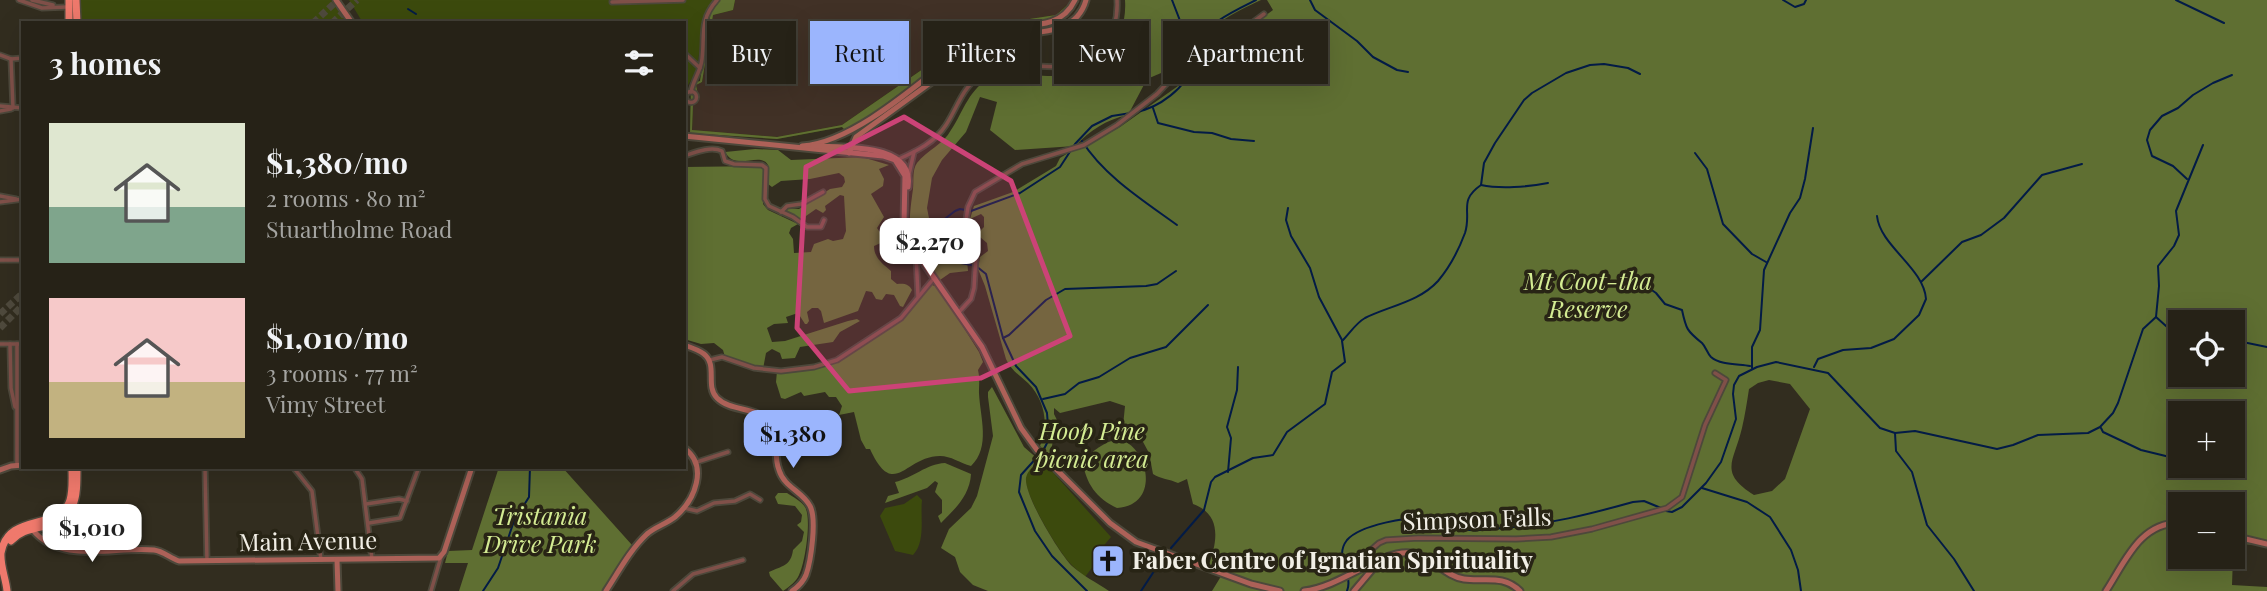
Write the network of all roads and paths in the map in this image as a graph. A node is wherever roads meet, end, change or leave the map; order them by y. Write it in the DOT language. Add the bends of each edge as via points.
graph roads {
  1 [pos="19,0"];
  2 [pos="32,0"];
  3 [pos="683,0"];
  4 [pos="717,0"];
  5 [pos="1075,0"];
  6 [pos="1086,0"];
  7 [pos="1117,0"];
  8 [pos="72,2"];
  9 [pos="339,2"];
  10 [pos="612,2"];
  11 [pos="58,7"];
  12 [pos="1265,13"];
  13 [pos="73,21"];
  14 [pos="351,21"];
  15 [pos="0,55"];
  16 [pos="686,55"];
  17 [pos="21,58"];
  18 [pos="11,60"];
  19 [pos="700,68"];
  20 [pos="691,92"];
  21 [pos="686,96"];
  22 [pos="686,99"];
  23 [pos="0,108"];
  24 [pos="13,108"];
  25 [pos="21,108"];
  26 [pos="855,129"];
  27 [pos="686,136"];
  28 [pos="785,146"];
  29 [pos="799,146"];
  30 [pos="848,150"];
  31 [pos="915,151"];
  32 [pos="686,156"];
  33 [pos="897,159"];
  34 [pos="909,174"];
  35 [pos="823,192"];
  36 [pos="0,196"];
  37 [pos="21,199"];
  38 [pos="905,200"];
  39 [pos="0,202"];
  40 [pos="780,212"];
  41 [pos="824,220"];
  42 [pos="916,253"];
  43 [pos="0,258"];
  44 [pos="21,260"];
  45 [pos="934,278"];
  46 [pos="916,301"];
  47 [pos="959,312"];
  48 [pos="0,344"];
  49 [pos="10,344"];
  50 [pos="17,344"];
  51 [pos="21,344"];
  52 [pos="686,346"];
  53 [pos="709,360"];
  54 [pos="1715,373"];
  55 [pos="16,416"];
  56 [pos="686,449"];
  57 [pos="729,452"];
  58 [pos="696,462"];
  59 [pos="20,465"];
  60 [pos="74,469"];
  61 [pos="74,469"];
  62 [pos="205,469"];
  63 [pos="295,469"];
  64 [pos="355,469"];
  65 [pos="418,469"];
  66 [pos="471,469"];
  67 [pos="0,470"];
  68 [pos="760,500"];
  69 [pos="408,501"];
  70 [pos="366,504"];
  71 [pos="684,508"];
  72 [pos="369,523"];
  73 [pos="2168,524"];
  74 [pos="32,529"];
  75 [pos="2245,539"];
  76 [pos="2267,544"];
  77 [pos="442,557"];
  78 [pos="372,559"];
  79 [pos="321,560"];
  80 [pos="337,560"];
  81 [pos="743,560"];
  82 [pos="207,561"];
  83 [pos="1377,562"];
  84 [pos="3,568"];
  85 [pos="1348,577"];
  86 [pos="7,591"];
  87 [pos="338,591"];
  88 [pos="431,591"];
  89 [pos="606,591"];
  90 [pos="673,591"];
  91 [pos="792,591"];
  92 [pos="1280,591"];
  93 [pos="1304,591"];
  94 [pos="1354,591"];
  95 [pos="1520,591"];
  96 [pos="2106,591"];
  1 -- 11 [label="street" via="43,8"];
  2 -- 11 [label="street"];
  3 -- 10 [label="street"];
  4 -- 19 [label="street" via="705,18"];
  5 -- 26 [label="main road" via="1054,22 999,28 981,36"];
  6 -- 30 [label="main road" via="1075,19 1055,30 1003,37 981,46 856,137"];
  7 -- 31 [label="street" via="1112,32 1093,56 1065,68 1014,64 985,73 964,92 937,136"];
  8 -- 11 [label="street"];
  8 -- 13 [label="highway"];
  9 -- 14 [label="main road"];
  12 -- 47 [label="street" via="1211,53 1183,66 1131,115 1085,144 1023,164 975,192 967,209 976,254 971,299"];
  15 -- 18 [label="street"];
  16 -- 19 [label="street"];
  17 -- 18 [label="street"];
  18 -- 24 [label="street"];
  19 -- 20 [label="street"];
  20 -- 21 [label="street"];
  20 -- 22 [label="street" via="695,101"];
  23 -- 24 [label="street"];
  24 -- 25 [label="street"];
  26 -- 29 [label="main road"];
  26 -- 30 [label="main road" via="844,136"];
  27 -- 28 [label="main road"];
  28 -- 29 [label="main road"];
  28 -- 30 [label="main road"];
  29 -- 30 [label="main road"];
  30 -- 33 [label="main road"];
  31 -- 33 [label="street"];
  31 -- 34 [label="street"];
  32 -- 40 [label="street" via="719,149 730,164 764,166 766,203"];
  33 -- 34 [label="main road"];
  33 -- 38 [label="main road" via="905,175"];
  34 -- 38 [label="main road"];
  35 -- 40 [label="street"];
  36 -- 37 [label="street"];
  37 -- 39 [label="street"];
  38 -- 42 [label="main road" via="906,233"];
  40 -- 41 [label="street" via="810,228 821,227"];
  42 -- 45 [label="main road"];
  42 -- 46 [label="street"];
  43 -- 44 [label="street"];
  45 -- 46 [label="street"];
  45 -- 47 [label="main road"];
  46 -- 53 [label="street" via="901,318 846,355 814,367 767,371 720,357"];
  47 -- 92 [label="main road" via="986,353 1021,428 1110,523 1136,542"];
  48 -- 49 [label="street"];
  49 -- 50 [label="street"];
  49 -- 55 [label="street"];
  50 -- 51 [label="street"];
  50 -- 55 [label="street"];
  52 -- 53 [label="main road"];
  53 -- 91 [label="main road" via="714,394 770,424 781,475 811,507 814,521 807,573"];
  54 -- 85 [label="street, Simpson Falls" via="1726,380 1705,425 1682,497 1667,508 1551,537 1386,540 1361,559"];
  55 -- 59 [label="street"];
  56 -- 58 [label="main road"];
  57 -- 58 [label="street"];
  58 -- 71 [label="main road" via="696,485"];
  59 -- 67 [label="main road"];
  60 -- 74 [label="highway" via="77,496 71,510 53,523"];
  61 -- 84 [label="highway" via="69,504 55,516 12,533 1,552"];
  62 -- 82 [label="street"];
  63 -- 79 [label="street" via="312,491"];
  64 -- 70 [label="street"];
  65 -- 69 [label="street"];
  66 -- 77 [label="main road"];
  68 -- 71 [label="street" via="750,494 697,512"];
  69 -- 70 [label="street"];
  69 -- 72 [label="street" via="397,520"];
  70 -- 72 [label="street"];
  71 -- 89 [label="main road" via="649,532"];
  72 -- 78 [label="street"];
  73 -- 96 [label="main road" via="2145,534"];
  74 -- 82 [label="main road, Main Avenue" via="44,541 65,550 156,550 175,560"];
  74 -- 84 [label="highway" via="10,542"];
  75 -- 76 [label="main road"];
  77 -- 78 [label="main road, Main Avenue"];
  77 -- 88 [label="street"];
  78 -- 80 [label="main road, Main Avenue"];
  79 -- 80 [label="main road, Main Avenue"];
  79 -- 82 [label="main road, Main Avenue"];
  80 -- 87 [label="main road"];
  81 -- 90 [label="street" via="692,574"];
  83 -- 85 [label="main road"];
  83 -- 94 [label="main road"];
  83 -- 95 [label="main road" via="1397,554 1416,554 1458,577 1500,579"];
  84 -- 86 [label="highway"];
  85 -- 93 [label="main road"];
  85 -- 94 [label="main road" via="1355,583"];
}
